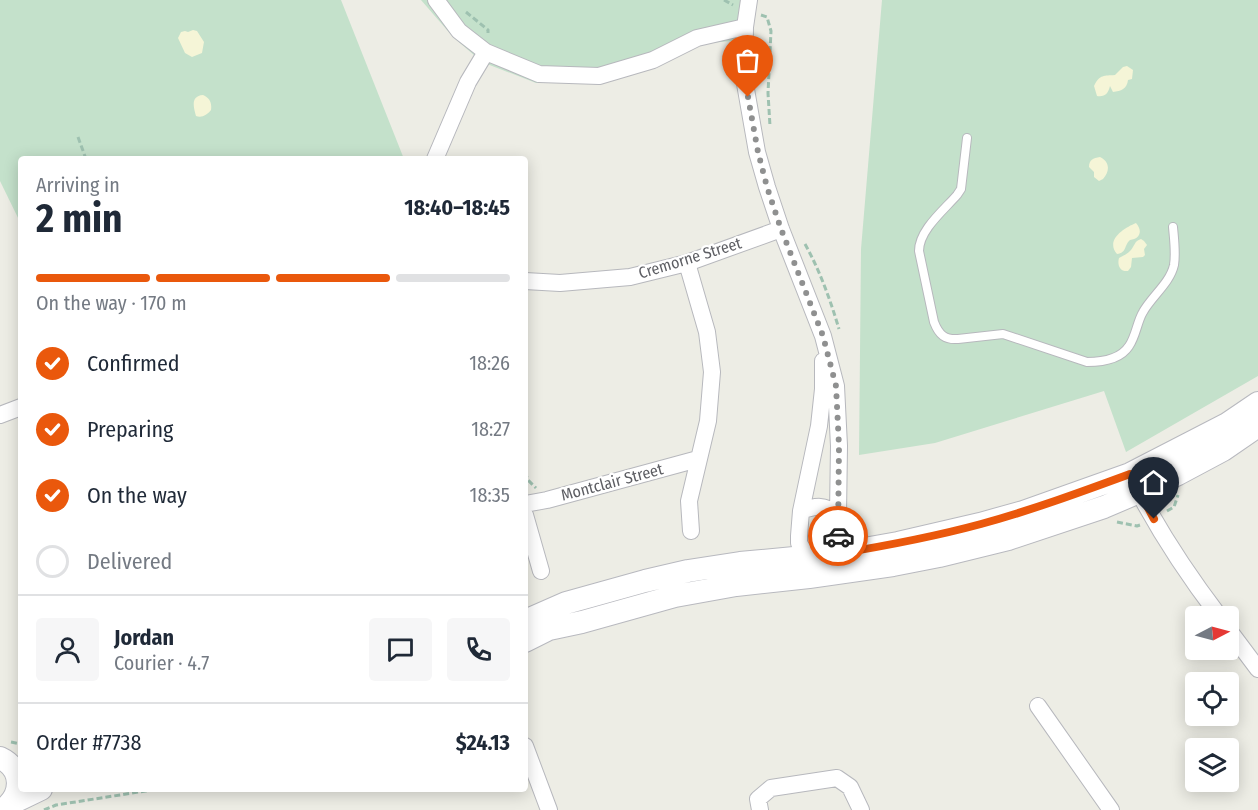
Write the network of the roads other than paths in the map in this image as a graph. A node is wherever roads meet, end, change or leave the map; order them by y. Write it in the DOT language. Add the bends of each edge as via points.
graph roads {
  1 [pos="436,0"];
  2 [pos="747,14"];
  3 [pos="487,46"];
  4 [pos="967,138"];
  5 [pos="436,156"];
  6 [pos="1173,227"];
  7 [pos="781,229"];
  8 [pos="687,263"];
  9 [pos="528,281"];
  10 [pos="831,334"];
  11 [pos="1258,403"];
  12 [pos="18,408"];
  13 [pos="0,415"];
  14 [pos="1258,426"];
  15 [pos="698,459"];
  16 [pos="1135,483"];
  17 [pos="528,503"];
  18 [pos="801,511"];
  19 [pos="838,514"];
  20 [pos="528,526"];
  21 [pos="691,531"];
  22 [pos="837,563"];
  23 [pos="808,567"];
  24 [pos="541,571"];
  25 [pos="1211,606"];
  26 [pos="528,620"];
  27 [pos="528,640"];
  28 [pos="1239,644"];
  29 [pos="1258,669"];
  30 [pos="1038,706"];
  31 [pos="528,754"];
  32 [pos="11,763"];
  33 [pos="35,792"];
  34 [pos="6,807"];
  35 [pos="549,810"];
  36 [pos="760,810"];
  37 [pos="861,810"];
  38 [pos="1111,810"];
  1 -- 3 [label="street" via="459,31"];
  2 -- 3 [label="street" via="653,60 599,76 538,74"];
  2 -- 7 [label="street" via="744,78 767,187"];
  3 -- 5 [label="street"];
  4 -- 6 [label="lane" via="961,189 926,230 918,251 934,322 944,337 951,340 1003,334 1087,362 1112,359 1128,348 1142,313 1174,265"];
  7 -- 8 [label="street, Cremorne Street"];
  7 -- 10 [label="street"];
  8 -- 9 [label="street, Cremorne Street" via="630,277 560,283"];
  8 -- 15 [label="street" via="707,332 712,372 708,421"];
  10 -- 18 [label="street" via="819,426"];
  10 -- 19 [label="street" via="839,446"];
  11 -- 16 [label="street"];
  12 -- 13 [label="street"];
  14 -- 16 [label="street" via="1178,474"];
  15 -- 17 [label="street, Montclair Street"];
  15 -- 21 [label="street" via="689,501"];
  16 -- 22 [label="street" via="1104,507 973,548 893,565"];
  16 -- 25 [label="street" via="1192,581"];
  18 -- 19 [label="street" via="813,506 828,507"];
  18 -- 23 [label="street" via="799,543"];
  19 -- 22 [label="street"];
  20 -- 24 [label="street"];
  22 -- 23 [label="street"];
  23 -- 26 [label="street" via="740,563 688,572 566,603"];
  23 -- 27 [label="street" via="675,596 549,629"];
  28 -- 29 [label="street"];
  30 -- 38 [label="street"];
  31 -- 35 [label="street"];
  32 -- 34 [label="street" via="18,789"];
  33 -- 34 [label="street"];
  36 -- 37 [label="street" via="758,799 771,788 837,778 850,787"];
}
